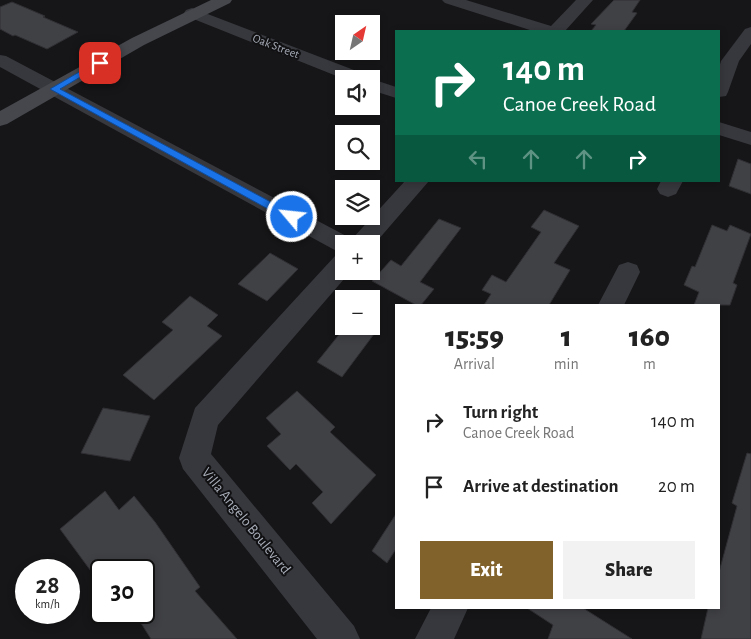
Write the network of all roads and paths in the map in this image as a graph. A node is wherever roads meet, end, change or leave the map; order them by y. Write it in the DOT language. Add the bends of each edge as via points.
graph roads {
  1 [pos="224,0"];
  2 [pos="450,0"];
  3 [pos="585,0"];
  4 [pos="192,14"];
  5 [pos="546,30"];
  6 [pos="557,30"];
  7 [pos="751,32"];
  8 [pos="0,60"];
  9 [pos="338,70"];
  10 [pos="380,86"];
  11 [pos="54,89"];
  12 [pos="720,89"];
  13 [pos="395,92"];
  14 [pos="0,120"];
  15 [pos="720,128"];
  16 [pos="751,139"];
  17 [pos="417,182"];
  18 [pos="369,235"];
  19 [pos="335,241"];
  20 [pos="628,272"];
  21 [pos="335,273"];
  22 [pos="612,304"];
  23 [pos="449,609"];
  24 [pos="341,639"];
  25 [pos="434,639"];
  1 -- 4 [label="main road"];
  2 -- 5 [label="street"];
  3 -- 6 [label="street"];
  4 -- 9 [label="street, Oak Street"];
  4 -- 11 [label="main road"];
  7 -- 12 [label="street" via="730,61"];
  8 -- 11 [label="street"];
  10 -- 13 [label="street"];
  11 -- 14 [label="main road"];
  11 -- 19 [label="street"];
  15 -- 16 [label="street"];
  17 -- 18 [label="street"];
  20 -- 22 [label="street"];
  21 -- 24 [label="street, Villa Angelo Boulevard" via="205,418 194,458"];
  23 -- 25 [label="street"];
}
